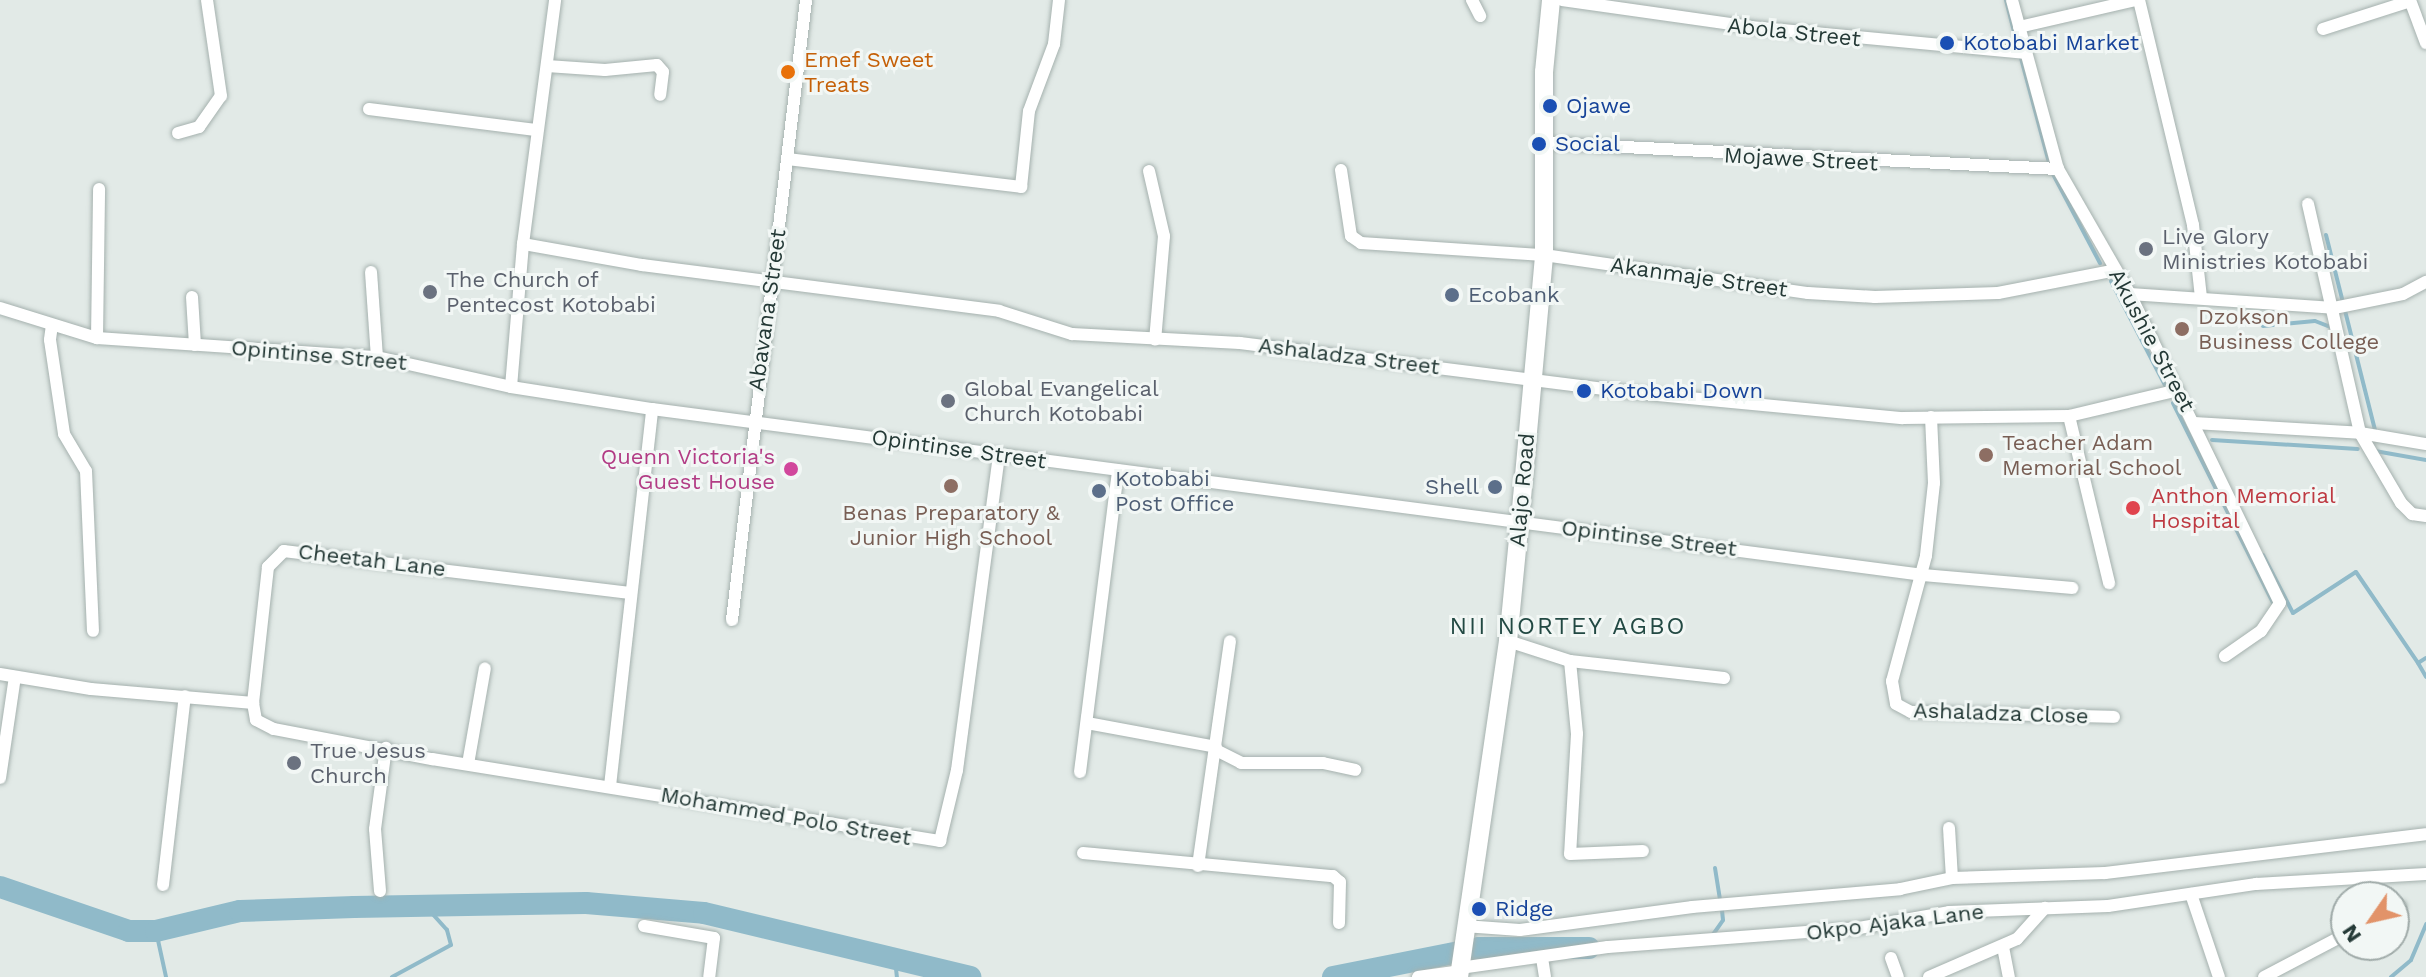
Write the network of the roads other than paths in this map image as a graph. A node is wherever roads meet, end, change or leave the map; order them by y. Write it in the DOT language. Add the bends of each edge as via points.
graph roads {
  1 [pos="207,0"];
  2 [pos="555,0"];
  3 [pos="806,0"];
  4 [pos="1059,0"];
  5 [pos="1472,0"];
  6 [pos="1551,0"];
  7 [pos="1562,0"];
  8 [pos="2012,0"];
  9 [pos="2137,0"];
  10 [pos="2410,1"];
  11 [pos="1480,16"];
  12 [pos="2019,27"];
  13 [pos="2323,29"];
  14 [pos="2426,43"];
  15 [pos="2026,53"];
  16 [pos="547,66"];
  17 [pos="660,95"];
  18 [pos="369,109"];
  19 [pos="536,130"];
  20 [pos="178,133"];
  21 [pos="1545,143"];
  22 [pos="787,159"];
  23 [pos="2058,169"];
  24 [pos="1341,170"];
  25 [pos="1149,171"];
  26 [pos="99,189"];
  27 [pos="2308,204"];
  28 [pos="523,244"];
  29 [pos="1544,255"];
  30 [pos="2116,270"];
  31 [pos="371,272"];
  32 [pos="2426,282"];
  33 [pos="771,283"];
  34 [pos="2130,294"];
  35 [pos="192,297"];
  36 [pos="2201,297"];
  37 [pos="0,308"];
  38 [pos="2334,308"];
  39 [pos="52,325"];
  40 [pos="97,338"];
  41 [pos="1155,340"];
  42 [pos="195,345"];
  43 [pos="377,357"];
  44 [pos="1531,377"];
  45 [pos="511,387"];
  46 [pos="2178,390"];
  47 [pos="652,409"];
  48 [pos="2069,416"];
  49 [pos="1931,417"];
  50 [pos="752,422"];
  51 [pos="2194,423"];
  52 [pos="2360,433"];
  53 [pos="2426,444"];
  54 [pos="999,456"];
  55 [pos="1118,470"];
  56 [pos="2426,516"];
  57 [pos="1520,521"];
  58 [pos="1923,575"];
  59 [pos="2109,583"];
  60 [pos="2072,588"];
  61 [pos="630,593"];
  62 [pos="732,620"];
  63 [pos="93,631"];
  64 [pos="1230,641"];
  65 [pos="1508,641"];
  66 [pos="2225,656"];
  67 [pos="1570,661"];
  68 [pos="485,668"];
  69 [pos="0,674"];
  70 [pos="15,677"];
  71 [pos="1724,678"];
  72 [pos="185,696"];
  73 [pos="254,708"];
  74 [pos="2114,717"];
  75 [pos="1087,723"];
  76 [pos="386,748"];
  77 [pos="1216,748"];
  78 [pos="468,764"];
  79 [pos="1355,770"];
  80 [pos="1080,772"];
  81 [pos="0,778"];
  82 [pos="610,786"];
  83 [pos="1949,828"];
  84 [pos="2426,834"];
  85 [pos="1643,851"];
  86 [pos="1083,853"];
  87 [pos="1198,866"];
  88 [pos="2426,874"];
  89 [pos="1952,878"];
  90 [pos="163,885"];
  91 [pos="380,891"];
  92 [pos="2191,894"];
  93 [pos="2045,908"];
  94 [pos="1339,923"];
  95 [pos="644,926"];
  96 [pos="1464,928"];
  97 [pos="2330,942"];
  98 [pos="2003,947"];
  99 [pos="1542,958"];
  100 [pos="1891,958"];
  101 [pos="1460,970"];
  102 [pos="709,977"];
  103 [pos="1418,977"];
  104 [pos="1545,977"];
  105 [pos="1898,977"];
  106 [pos="1929,977"];
  107 [pos="2009,977"];
  108 [pos="2219,977"];
  109 [pos="2264,977"];
  1 -- 20 [label="street" via="221,96 199,127"];
  2 -- 16 [label="street"];
  3 -- 22 [label="street, Abavana Street"];
  4 -- 22 [label="street" via="1054,44 1029,111 1021,187"];
  5 -- 11 [label="street"];
  6 -- 21 [label="street, Alajo Road"];
  7 -- 15 [label="street, Abola Street" via="1751,27"];
  8 -- 12 [label="street, Akushie Street"];
  9 -- 12 [label="street"];
  9 -- 36 [label="street" via="2193,225"];
  10 -- 13 [label="street"];
  10 -- 14 [label="street"];
  12 -- 15 [label="street, Akushie Street"];
  15 -- 23 [label="street, Akushie Street"];
  16 -- 17 [label="street" via="605,70 657,65 663,72"];
  16 -- 19 [label="street"];
  18 -- 19 [label="street"];
  19 -- 28 [label="street"];
  21 -- 23 [label="street, Mojawe Street"];
  21 -- 29 [label="street, Alajo Road"];
  22 -- 33 [label="street, Abavana Street"];
  23 -- 30 [label="street, Akushie Street"];
  24 -- 29 [label="street, Akanmaje Street" via="1351,236 1361,243"];
  25 -- 41 [label="street" via="1164,236"];
  26 -- 40 [label="street"];
  27 -- 38 [label="street"];
  28 -- 33 [label="street, Ashaladza Street"];
  28 -- 45 [label="street"];
  29 -- 30 [label="street, Akanmaje Street" via="1808,293 1875,297 1998,293"];
  29 -- 44 [label="street, Alajo Road"];
  30 -- 34 [label="street, Akushie Street"];
  31 -- 43 [label="street"];
  32 -- 38 [label="street" via="2403,294"];
  33 -- 41 [label="street, Ashaladza Street" via="999,311 1072,334"];
  33 -- 50 [label="street, Abavana Street"];
  34 -- 36 [label="street"];
  34 -- 46 [label="street, Akushie Street"];
  35 -- 42 [label="street"];
  36 -- 38 [label="street" via="2259,306"];
  37 -- 39 [label="street, Opintinse Street"];
  38 -- 52 [label="street"];
  39 -- 40 [label="street, Opintinse Street"];
  39 -- 63 [label="street" via="64,434 86,471"];
  40 -- 42 [label="street, Opintinse Street"];
  41 -- 44 [label="street, Ashaladza Street" via="1240,343"];
  42 -- 43 [label="street, Opintinse Street"];
  43 -- 45 [label="street, Opintinse Street"];
  44 -- 49 [label="street, Ashaladza Street" via="1626,392"];
  44 -- 57 [label="street, Alajo Road"];
  45 -- 47 [label="street, Opintinse Street"];
  46 -- 48 [label="street, Ashaladza Street"];
  46 -- 51 [label="street, Akushie Street"];
  47 -- 50 [label="street, Opintinse Street"];
  47 -- 61 [label="street"];
  48 -- 49 [label="street, Ashaladza Street"];
  48 -- 59 [label="street"];
  49 -- 58 [label="street, Ashaladza Close" via="1934,483"];
  50 -- 54 [label="street, Opintinse Street"];
  50 -- 62 [label="street, Abavana Street"];
  51 -- 52 [label="street"];
  51 -- 66 [label="street, Akushie Street" via="2280,603 2261,631"];
  52 -- 53 [label="street"];
  52 -- 56 [label="street" via="2401,503 2412,514"];
  54 -- 55 [label="street, Opintinse Street"];
  54 -- 82 [label="street, Mohammed Polo Street" via="957,770 940,841"];
  55 -- 57 [label="street, Opintinse Street"];
  55 -- 75 [label="street"];
  57 -- 58 [label="street, Opintinse Street"];
  57 -- 65 [label="street, Alajo Road"];
  58 -- 60 [label="street, Opintinse Street"];
  58 -- 74 [label="street, Ashaladza Close" via="1892,681 1901,710"];
  61 -- 73 [label="street, Cheetah Lane" via="284,551 268,567"];
  61 -- 82 [label="street"];
  64 -- 77 [label="street"];
  65 -- 67 [label="street"];
  65 -- 96 [label="street, Alajo Road"];
  67 -- 71 [label="street"];
  67 -- 85 [label="street" via="1577,734 1570,854"];
  68 -- 78 [label="street"];
  69 -- 70 [label="street, Mohammed Polo Street"];
  70 -- 72 [label="street, Mohammed Polo Street"];
  70 -- 81 [label="street"];
  72 -- 73 [label="street, Mohammed Polo Street"];
  72 -- 90 [label="street"];
  73 -- 76 [label="street, Mohammed Polo Street" via="267,727"];
  75 -- 77 [label="street"];
  75 -- 80 [label="street"];
  76 -- 78 [label="street, Mohammed Polo Street"];
  76 -- 91 [label="street" via="375,829"];
  77 -- 79 [label="street" via="1241,763 1323,763"];
  77 -- 87 [label="street"];
  78 -- 82 [label="street, Mohammed Polo Street"];
  83 -- 89 [label="street"];
  84 -- 89 [label="street" via="2105,873"];
  86 -- 87 [label="street"];
  87 -- 94 [label="street" via="1333,876 1340,882"];
  88 -- 92 [label="street, Okpo Ajaka Lane"];
  89 -- 96 [label="street" via="1900,889 1692,907 1520,930"];
  92 -- 93 [label="street, Okpo Ajaka Lane"];
  92 -- 108 [label="street"];
  93 -- 98 [label="street" via="2031,927"];
  93 -- 99 [label="street, Okpo Ajaka Lane" via="1949,912 1859,928 1608,947"];
  95 -- 102 [label="street" via="714,938"];
  96 -- 101 [label="street, Alajo Road"];
  97 -- 109 [label="street"];
  98 -- 106 [label="street"];
  98 -- 107 [label="street"];
  99 -- 101 [label="street, Okpo Ajaka Lane"];
  99 -- 104 [label="street"];
  100 -- 105 [label="street"];
  101 -- 103 [label="street, Okpo Ajaka Lane"];
}
